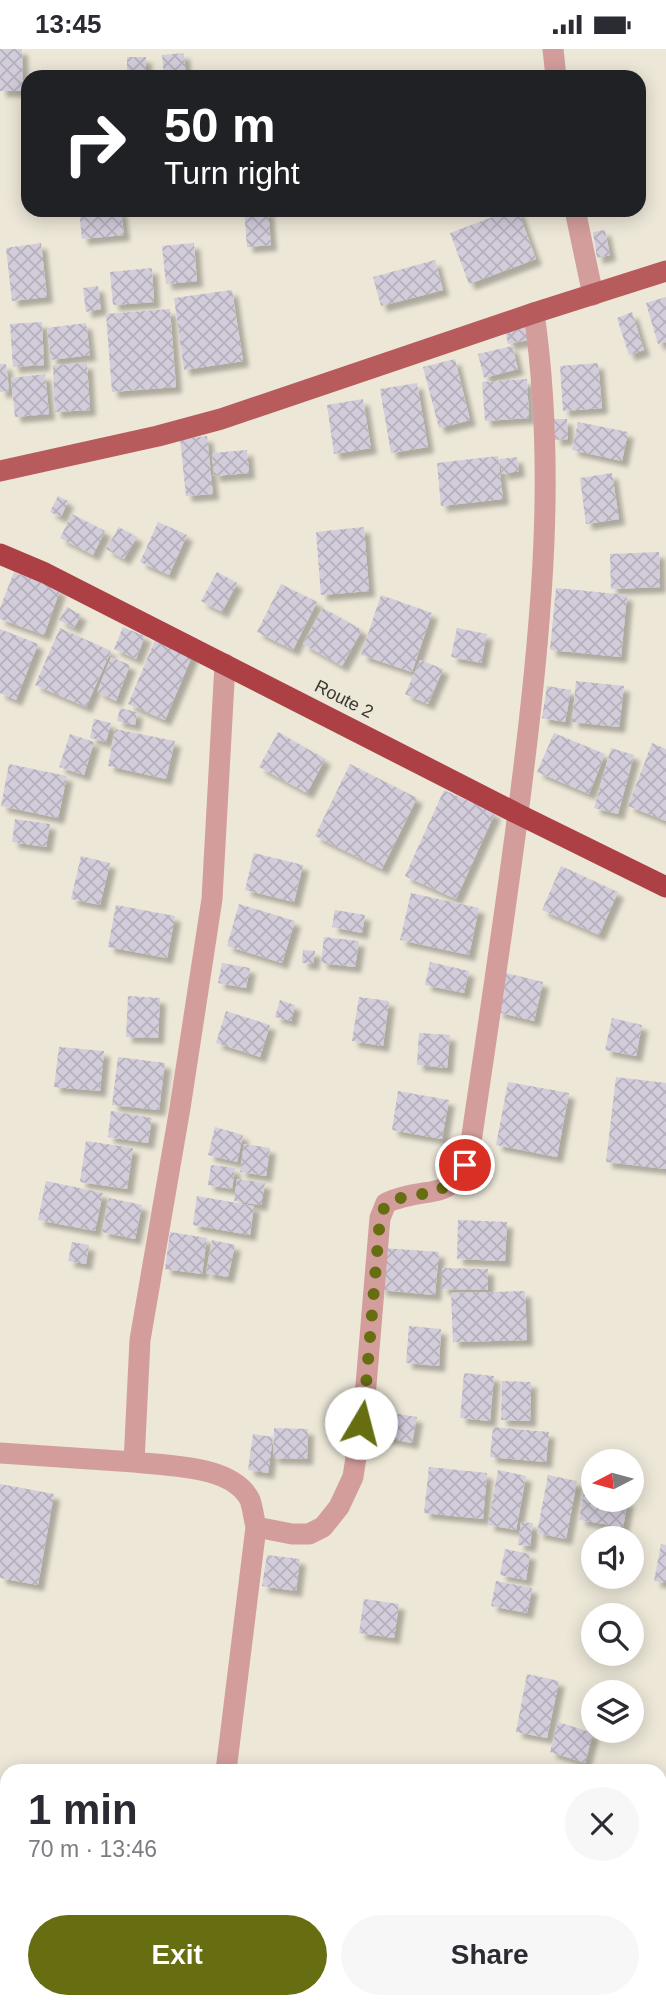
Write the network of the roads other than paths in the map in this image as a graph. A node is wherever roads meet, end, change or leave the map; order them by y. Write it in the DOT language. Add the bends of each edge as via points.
graph roads {
  1 [pos="553,49"];
  2 [pos="555,70"];
  3 [pos="576,217"];
  4 [pos="666,271"];
  5 [pos="593,295"];
  6 [pos="534,313"];
  7 [pos="0,471"];
  8 [pos="0,554"];
  9 [pos="225,664"];
  10 [pos="518,814"];
  11 [pos="666,887"];
  12 [pos="0,1453"];
  13 [pos="134,1462"];
  14 [pos="256,1527"];
  15 [pos="227,1764"];
  1 -- 2 [label="street"];
  3 -- 5 [label="street"];
  4 -- 5 [label="main road"];
  5 -- 6 [label="main road"];
  6 -- 7 [label="main road" via="221,419"];
  6 -- 10 [label="street" via="544,401 546,488 541,608"];
  8 -- 9 [label="highway, Route 2"];
  9 -- 10 [label="highway, Route 2"];
  9 -- 13 [label="street" via="212,899 140,1340"];
  10 -- 11 [label="highway, Route 2"];
  10 -- 14 [label="street" via="465,1165 444,1189 386,1203 380,1218 365,1397 352,1477 339,1507 323,1527 309,1534"];
  12 -- 13 [label="street"];
  13 -- 14 [label="street" via="213,1472 237,1485 249,1499"];
  14 -- 15 [label="street"];
}
